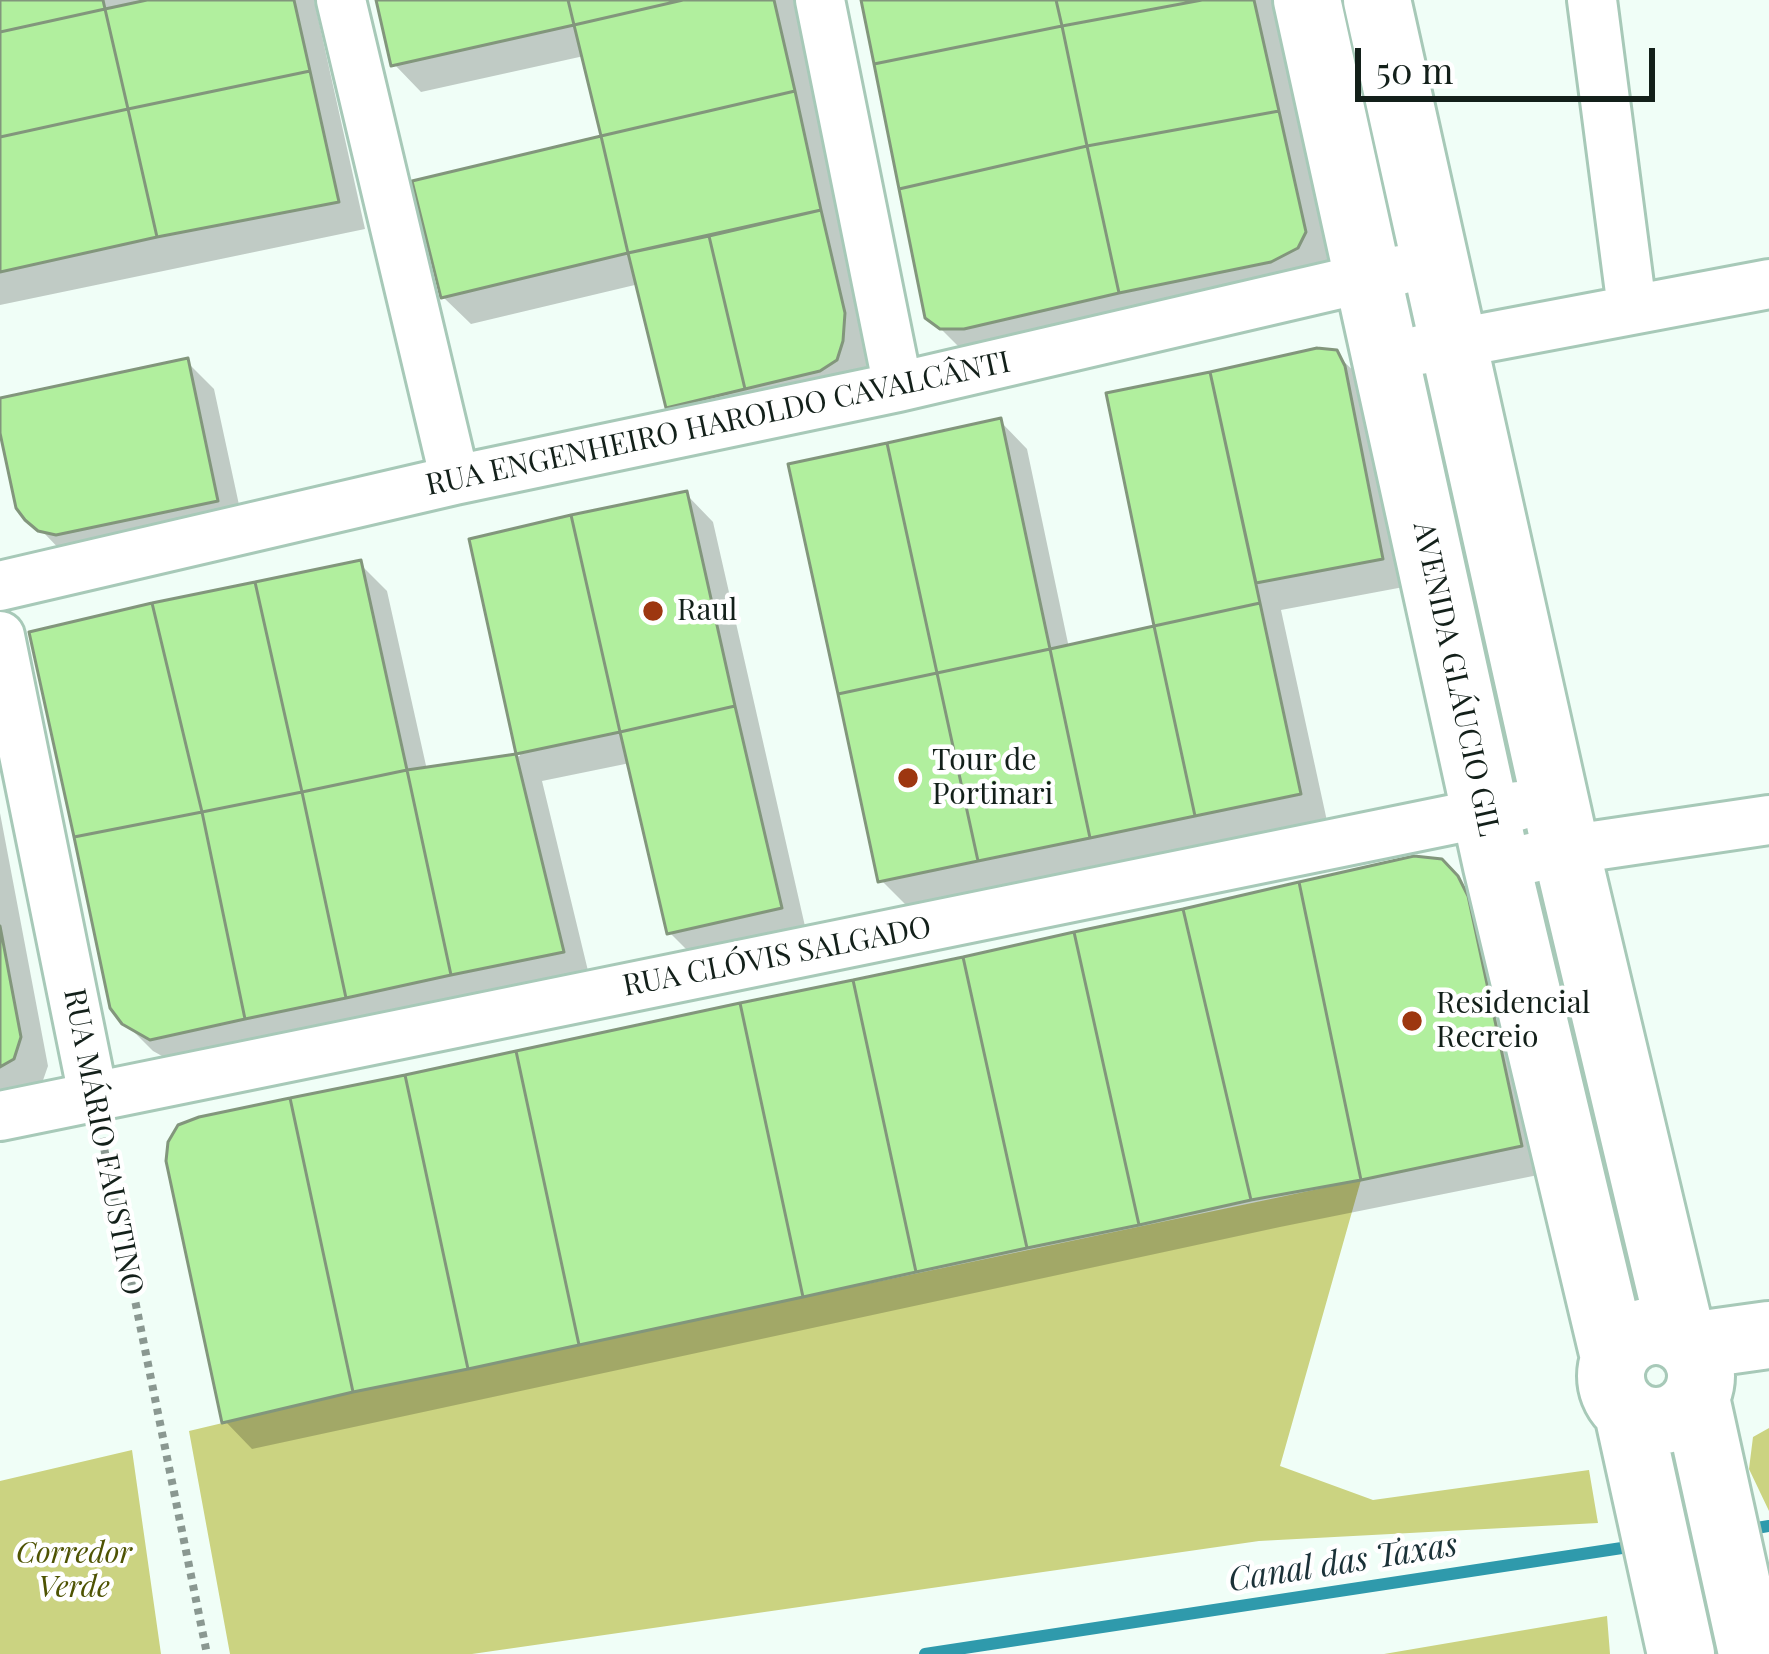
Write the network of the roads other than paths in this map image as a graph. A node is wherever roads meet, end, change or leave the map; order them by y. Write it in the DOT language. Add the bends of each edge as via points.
graph roads {
  1 [pos="340,0"];
  2 [pos="820,0"];
  3 [pos="1307,0"];
  4 [pos="1377,0"];
  5 [pos="1592,0"];
  6 [pos="1436,262"];
  7 [pos="1369,276"];
  8 [pos="1769,284"];
  9 [pos="1631,308"];
  10 [pos="1454,342"];
  11 [pos="1387,358"];
  12 [pos="898,387"];
  13 [pos="455,480"];
  14 [pos="0,586"];
  15 [pos="0,636"];
  16 [pos="1769,820"];
  17 [pos="1560,824"];
  18 [pos="1491,840"];
  19 [pos="93,1095"];
  20 [pos="0,1116"];
  21 [pos="1769,1335"];
  22 [pos="1769,1378"];
  23 [pos="1695,1385"];
  24 [pos="1626,1409"];
  25 [pos="1748,1636"];
  26 [pos="1682,1642"];
  1 -- 13 [label="street"];
  2 -- 12 [label="street"];
  3 -- 7 [label="street, AVENIDA GLÁUCIO GIL"];
  4 -- 6 [label="street"];
  5 -- 9 [label="street"];
  6 -- 7 [label="street, RUA ENGENHEIRO HAROLDO CAVALCÂNTI"];
  6 -- 10 [label="street"];
  7 -- 11 [label="street, AVENIDA GLÁUCIO GIL"];
  7 -- 12 [label="street, RUA ENGENHEIRO HAROLDO CAVALCÂNTI"];
  8 -- 9 [label="street"];
  9 -- 10 [label="street"];
  10 -- 11 [label="street"];
  10 -- 17 [label="street"];
  11 -- 18 [label="street, AVENIDA GLÁUCIO GIL"];
  12 -- 13 [label="street, RUA ENGENHEIRO HAROLDO CAVALCÂNTI"];
  13 -- 14 [label="street, RUA ENGENHEIRO HAROLDO CAVALCÂNTI"];
  15 -- 19 [label="street, RUA MÁRIO FAUSTINO"];
  16 -- 17 [label="street, RUA CLÓVIS SALGADO"];
  17 -- 18 [label="street, RUA CLÓVIS SALGADO"];
  17 -- 23 [label="street"];
  18 -- 19 [label="street, RUA CLÓVIS SALGADO"];
  18 -- 24 [label="street, AVENIDA GLÁUCIO GIL"];
  19 -- 20 [label="street, RUA CLÓVIS SALGADO"];
  21 -- 23 [label="street"];
  22 -- 23 [label="street"];
  23 -- 24 [label="street" via="1670,1333 1644,1332 1632,1337"];
  23 -- 25 [label="street"];
  24 -- 26 [label="street, AVENIDA GLÁUCIO GIL"];
  25 -- 26 [label="street"];
}
